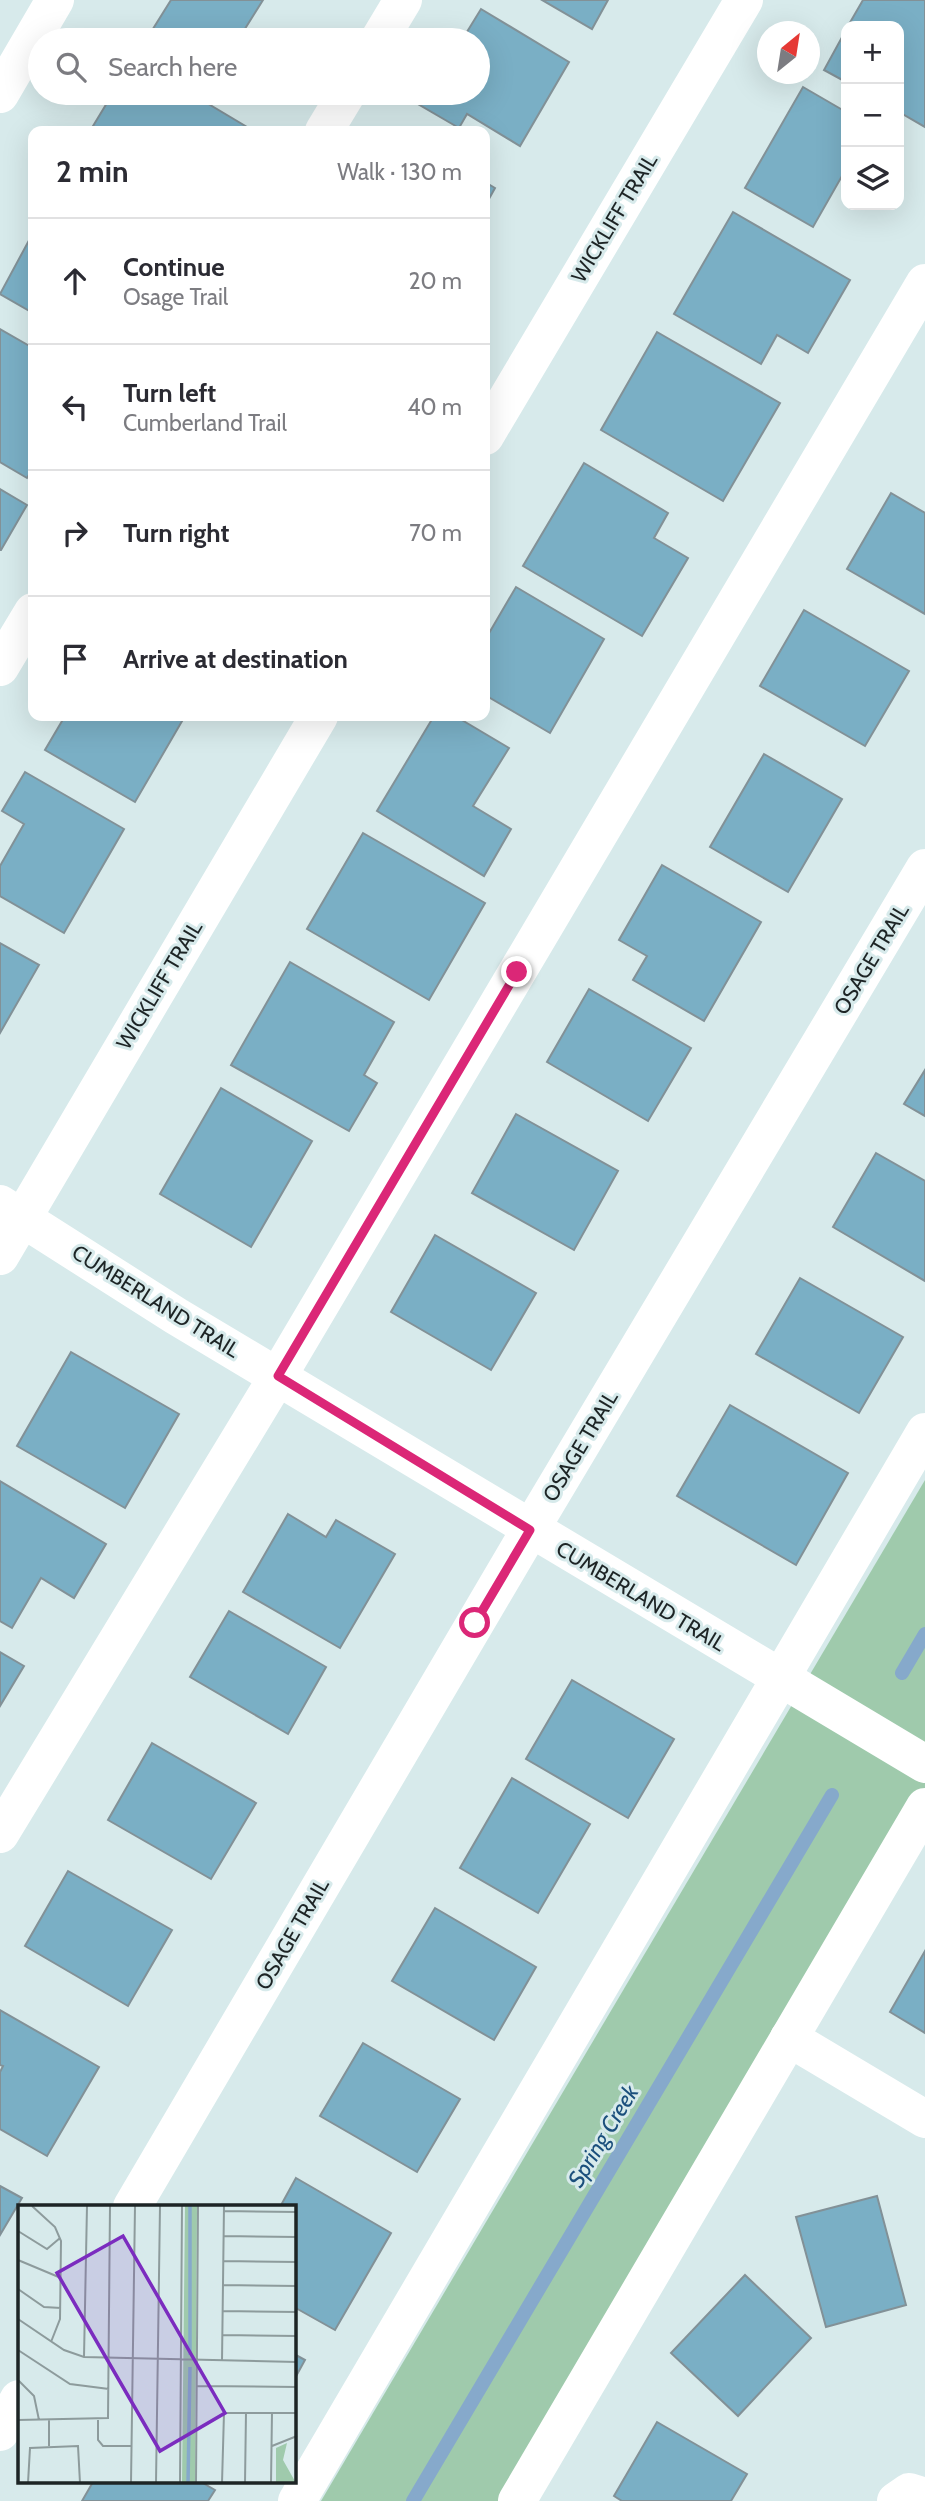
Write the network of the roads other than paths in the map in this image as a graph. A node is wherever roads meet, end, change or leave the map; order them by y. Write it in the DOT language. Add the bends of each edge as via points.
graph roads {
  1 [pos="55,0"];
  2 [pos="403,0"];
  3 [pos="744,0"];
  4 [pos="37,28"];
  5 [pos="386,28"];
  6 [pos="28,42"];
  7 [pos="3,80"];
  8 [pos="340,105"];
  9 [pos="327,126"];
  10 [pos="925,283"];
  11 [pos="490,428"];
  12 [pos="28,620"];
  13 [pos="0,667"];
  14 [pos="316,721"];
  15 [pos="925,868"];
  16 [pos="10,1211"];
  17 [pos="0,1256"];
  18 [pos="278,1376"];
  19 [pos="925,1433"];
  20 [pos="530,1530"];
  21 [pos="780,1679"];
  22 [pos="925,1764"];
  23 [pos="925,1807"];
  24 [pos="0,1834"];
  25 [pos="789,2038"];
  26 [pos="925,2119"];
  27 [pos="133,2205"];
  28 [pos="18,2401"];
  29 [pos="0,2432"];
  30 [pos="297,2501"];
  31 [pos="517,2501"];
  1 -- 4 [label="street"];
  2 -- 5 [label="street"];
  3 -- 11 [label="street, WICKLIFF TRAIL"];
  6 -- 7 [label="street"];
  8 -- 9 [label="street"];
  10 -- 18 [label="street"];
  12 -- 13 [label="street"];
  14 -- 16 [label="street, WICKLIFF TRAIL"];
  15 -- 20 [label="street, OSAGE TRAIL"];
  16 -- 17 [label="street, WICKLIFF TRAIL"];
  16 -- 18 [label="street, CUMBERLAND TRAIL"];
  18 -- 20 [label="street, CUMBERLAND TRAIL"];
  18 -- 24 [label="street"];
  19 -- 21 [label="street"];
  20 -- 21 [label="street, CUMBERLAND TRAIL"];
  20 -- 27 [label="street, OSAGE TRAIL"];
  21 -- 22 [label="street, CUMBERLAND TRAIL"];
  21 -- 30 [label="street"];
  23 -- 25 [label="street"];
  25 -- 26 [label="street"];
  25 -- 31 [label="street"];
  28 -- 29 [label="street"];
}
